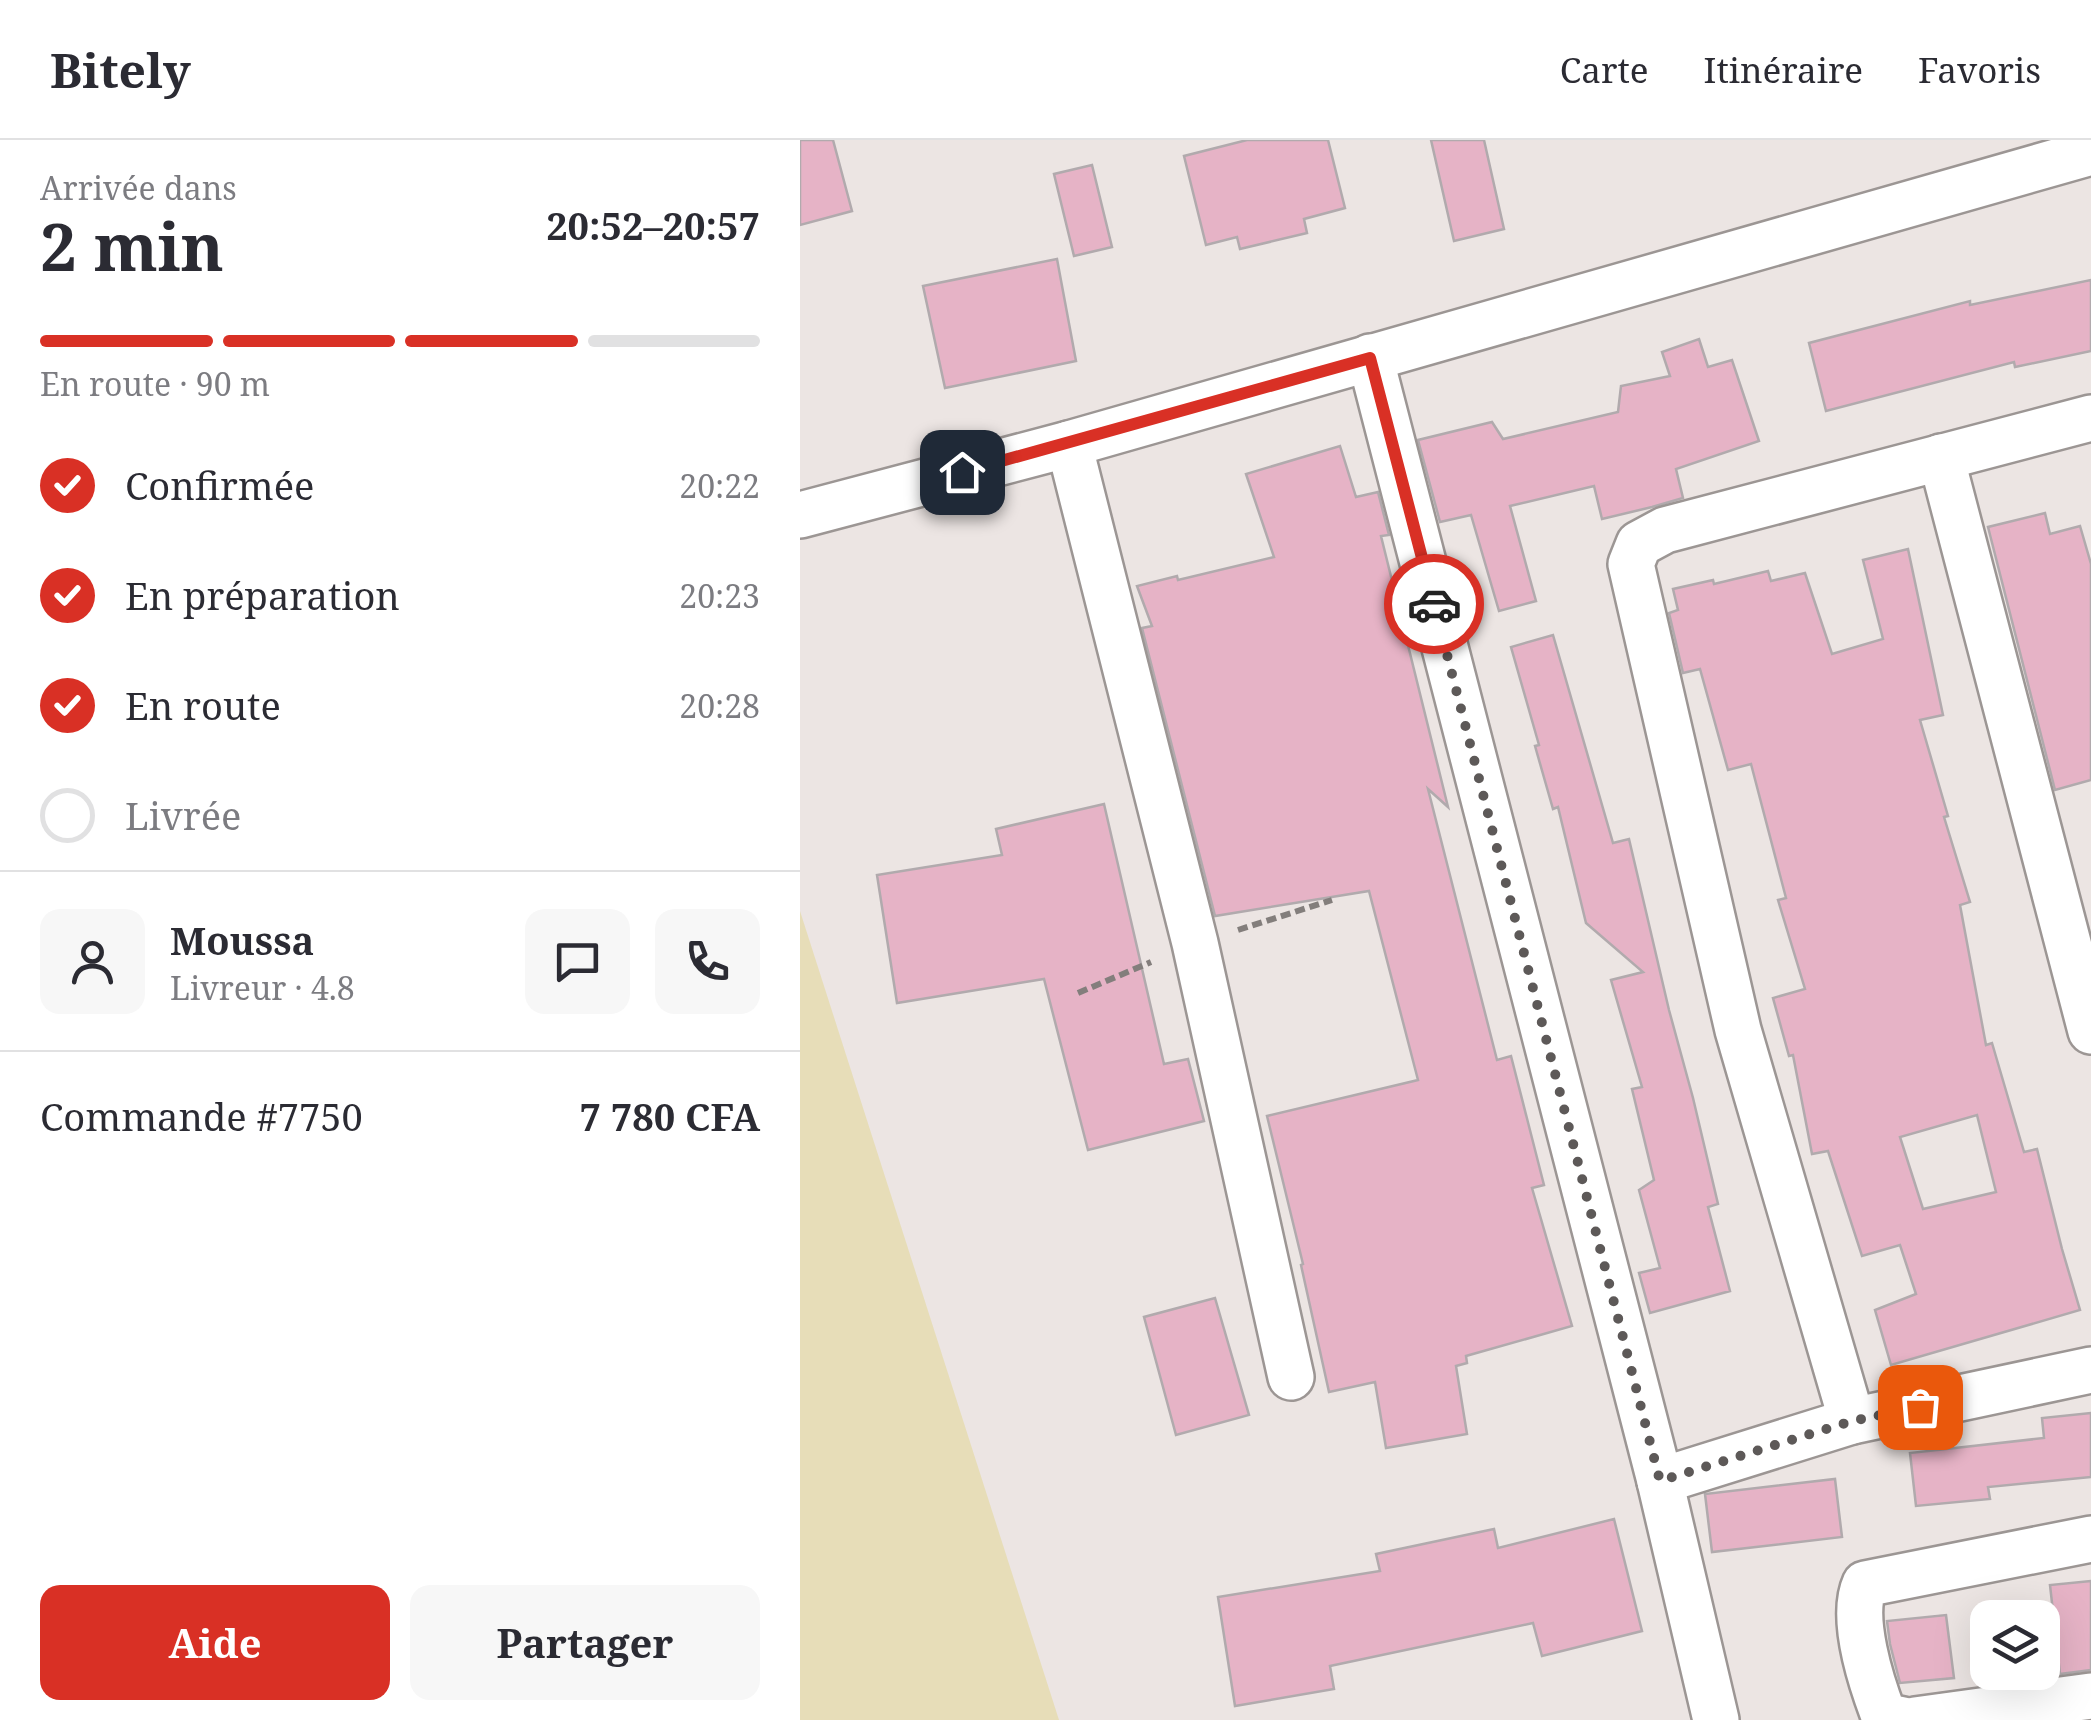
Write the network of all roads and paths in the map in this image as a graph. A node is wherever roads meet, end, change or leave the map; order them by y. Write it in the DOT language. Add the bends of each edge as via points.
graph roads {
  1 [pos="2091,152"];
  2 [pos="2005,157"];
  3 [pos="1370,358"];
  4 [pos="2091,418"];
  5 [pos="1069,444"];
  6 [pos="1941,456"];
  7 [pos="800,515"];
  8 [pos="2091,1031"];
  9 [pos="2091,1370"];
  10 [pos="1291,1377"];
  11 [pos="1852,1421"];
  12 [pos="1660,1481"];
  13 [pos="2091,1539"];
  14 [pos="2091,1696"];
  15 [pos="1716,1720"];
  16 [pos="1903,1720"];
  17 [pos="1915,1720"];
  1 -- 2 [label="street"];
  2 -- 3 [label="street"];
  3 -- 5 [label="street"];
  3 -- 12 [label="street"];
  4 -- 6 [label="street"];
  5 -- 7 [label="street"];
  5 -- 10 [label="street" via="1195,944"];
  6 -- 8 [label="street"];
  6 -- 11 [label="street" via="1665,530 1639,544 1631,564 1738,1030"];
  9 -- 11 [label="street"];
  11 -- 12 [label="street"];
  12 -- 15 [label="street"];
  13 -- 16 [label="street" via="1865,1584 1858,1610 1870,1679 1884,1716"];
  14 -- 17 [label="street"];
}
